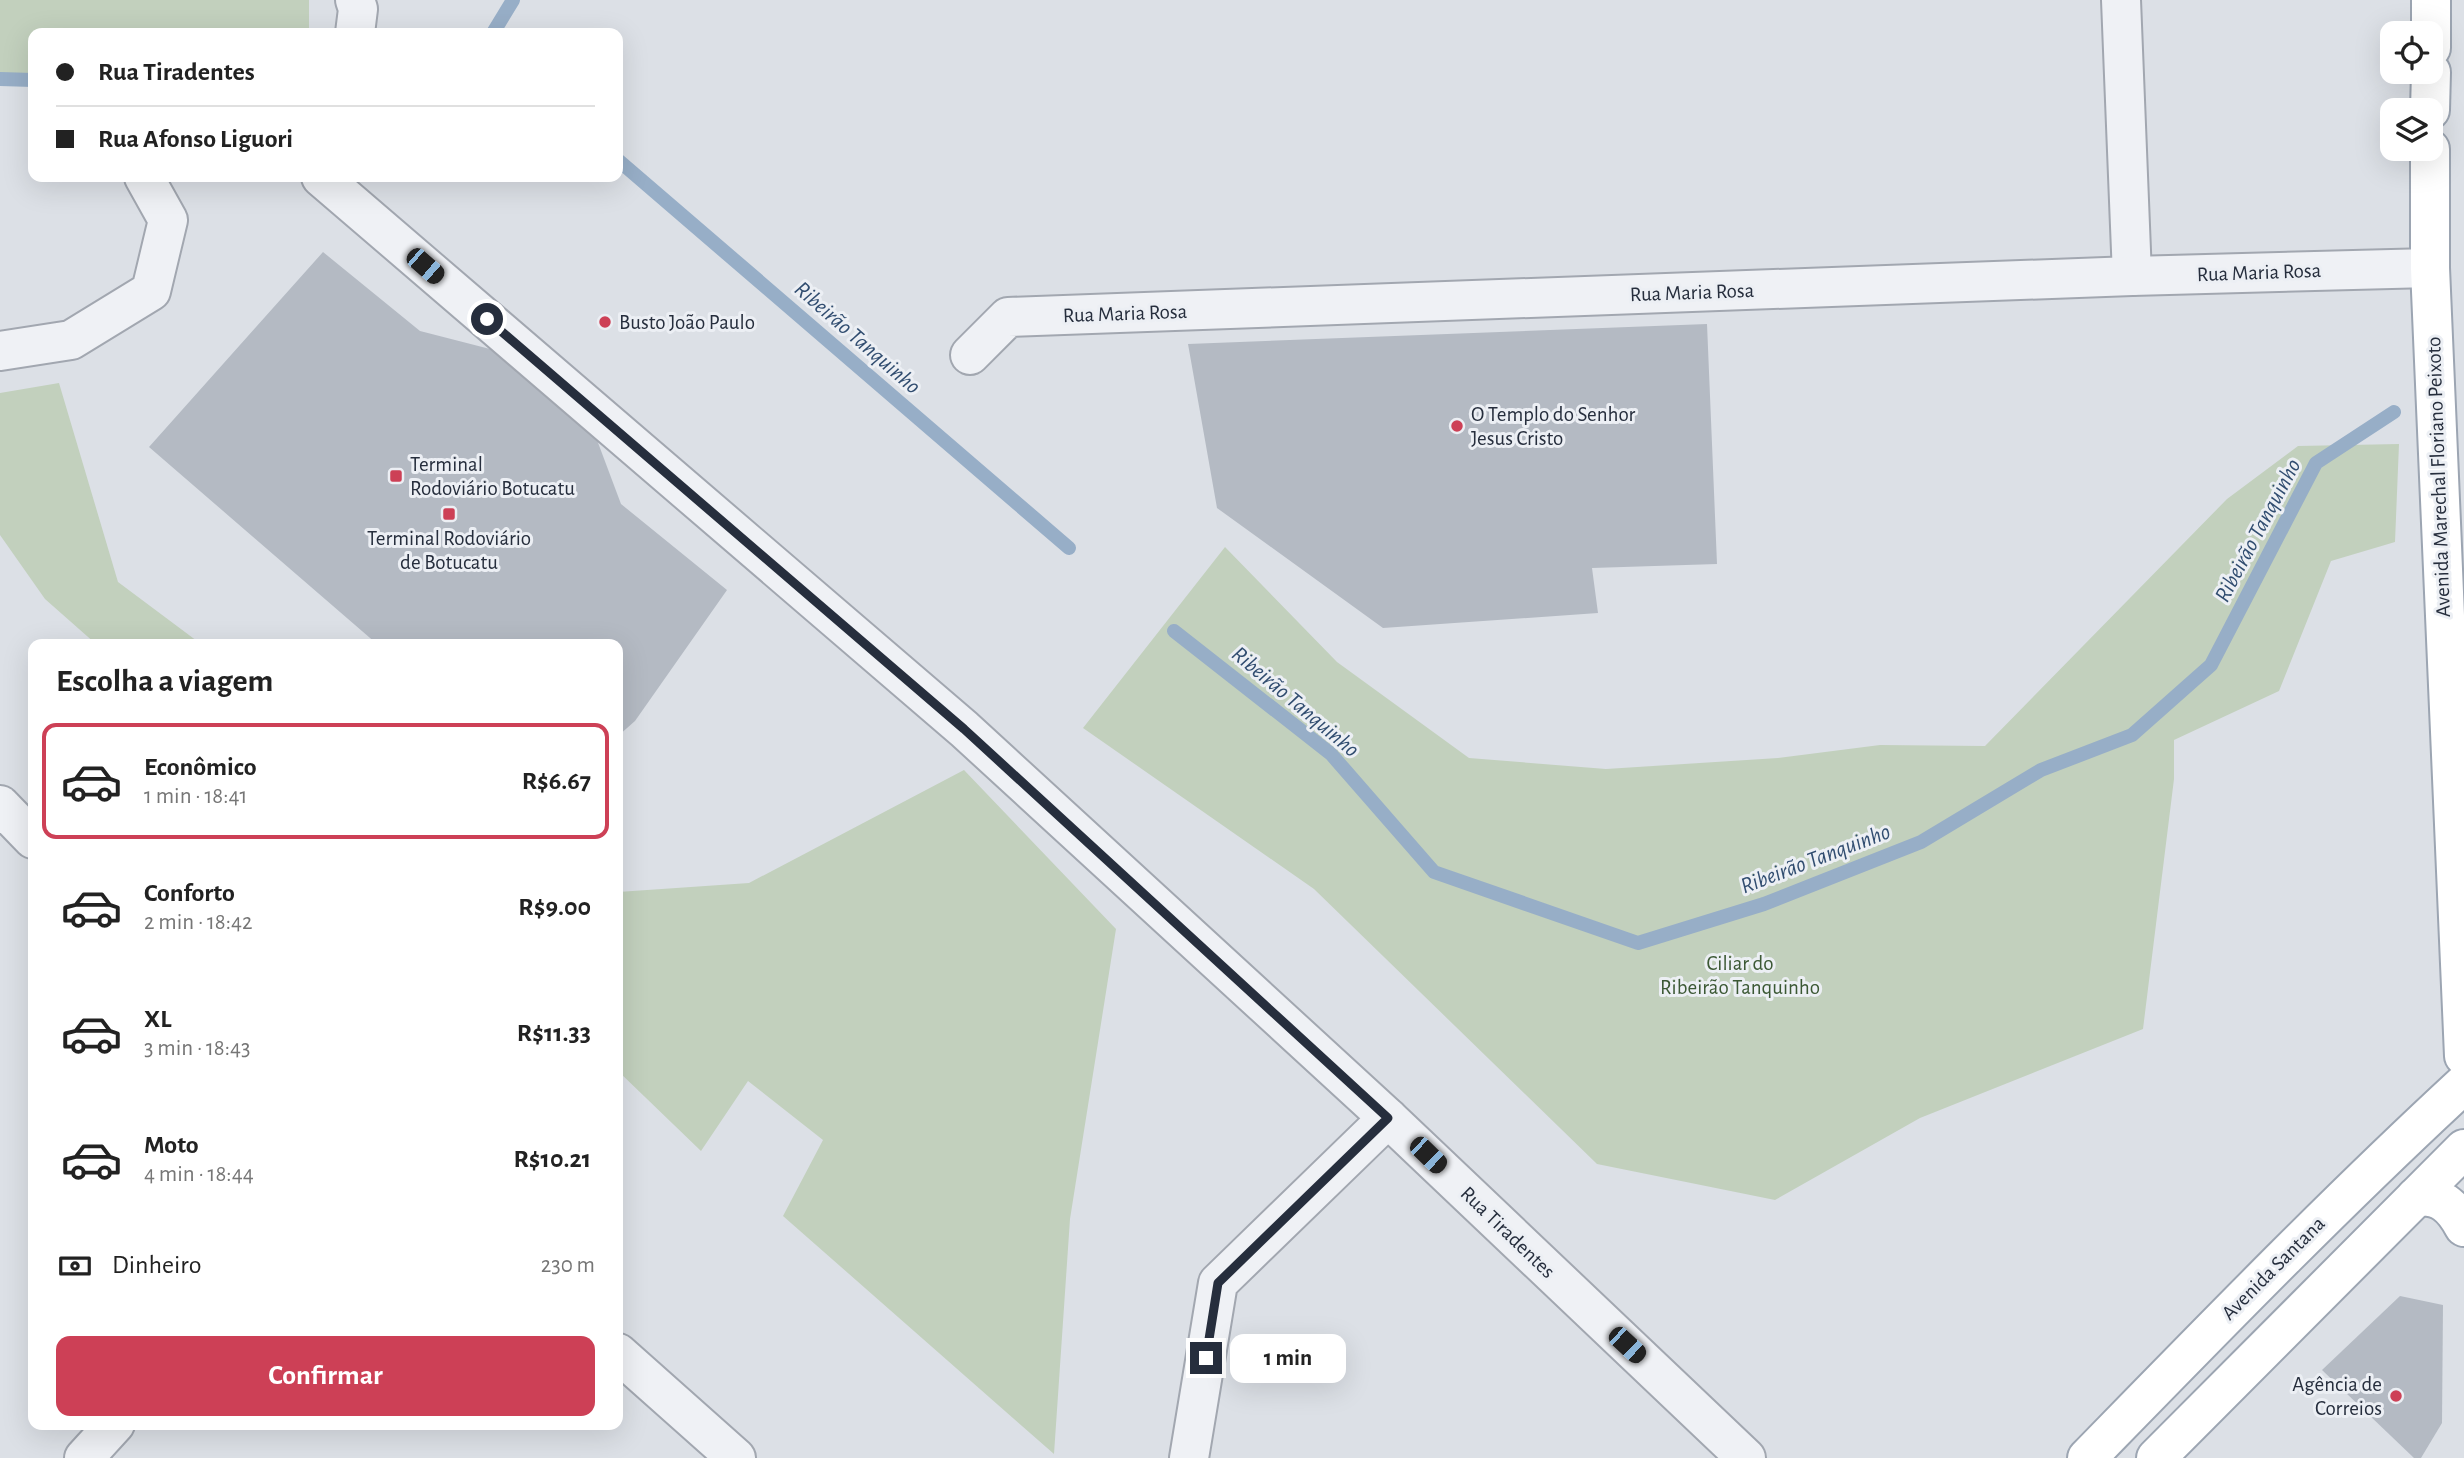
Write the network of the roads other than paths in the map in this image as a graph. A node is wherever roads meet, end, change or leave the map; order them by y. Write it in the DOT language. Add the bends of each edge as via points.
graph roads {
  1 [pos="355,0"];
  2 [pos="2121,0"];
  3 [pos="2431,0"];
  4 [pos="2431,21"];
  5 [pos="356,28"];
  6 [pos="2430,161"];
  7 [pos="147,182"];
  8 [pos="327,182"];
  9 [pos="2430,268"];
  10 [pos="2132,276"];
  11 [pos="0,351"];
  12 [pos="971,355"];
  13 [pos="0,805"];
  14 [pos="28,834"];
  15 [pos="2464,1044"];
  16 [pos="2464,1084"];
  17 [pos="1388,1118"];
  18 [pos="2464,1149"];
  19 [pos="2416,1197"];
  20 [pos="2464,1227"];
  21 [pos="623,1357"];
  22 [pos="110,1430"];
  23 [pos="84,1458"];
  24 [pos="736,1458"];
  25 [pos="1189,1458"];
  26 [pos="1746,1458"];
  27 [pos="2087,1458"];
  28 [pos="2156,1458"];
  1 -- 5 [label="street" via="359,9"];
  2 -- 10 [label="street"];
  3 -- 4 [label="main road"];
  6 -- 9 [label="main road, Avenida Marechal Floriano Peixoto"];
  7 -- 11 [label="street" via="167,220 151,291 71,340"];
  8 -- 17 [label="street, Rua Tiradentes" via="964,729"];
  9 -- 10 [label="street, Rua Maria Rosa"];
  9 -- 15 [label="main road, Avenida Marechal Floriano Peixoto"];
  10 -- 12 [label="street, Rua Maria Rosa" via="1008,317"];
  13 -- 14 [label="street"];
  16 -- 27 [label="main road, Avenida Santana" via="2317,1223"];
  17 -- 25 [label="street" via="1218,1283"];
  17 -- 26 [label="street, Rua Tiradentes"];
  18 -- 19 [label="main road"];
  19 -- 20 [label="main road" via="2430,1195 2443,1200"];
  19 -- 28 [label="main road"];
  21 -- 24 [label="street"];
  22 -- 23 [label="street"];
}
